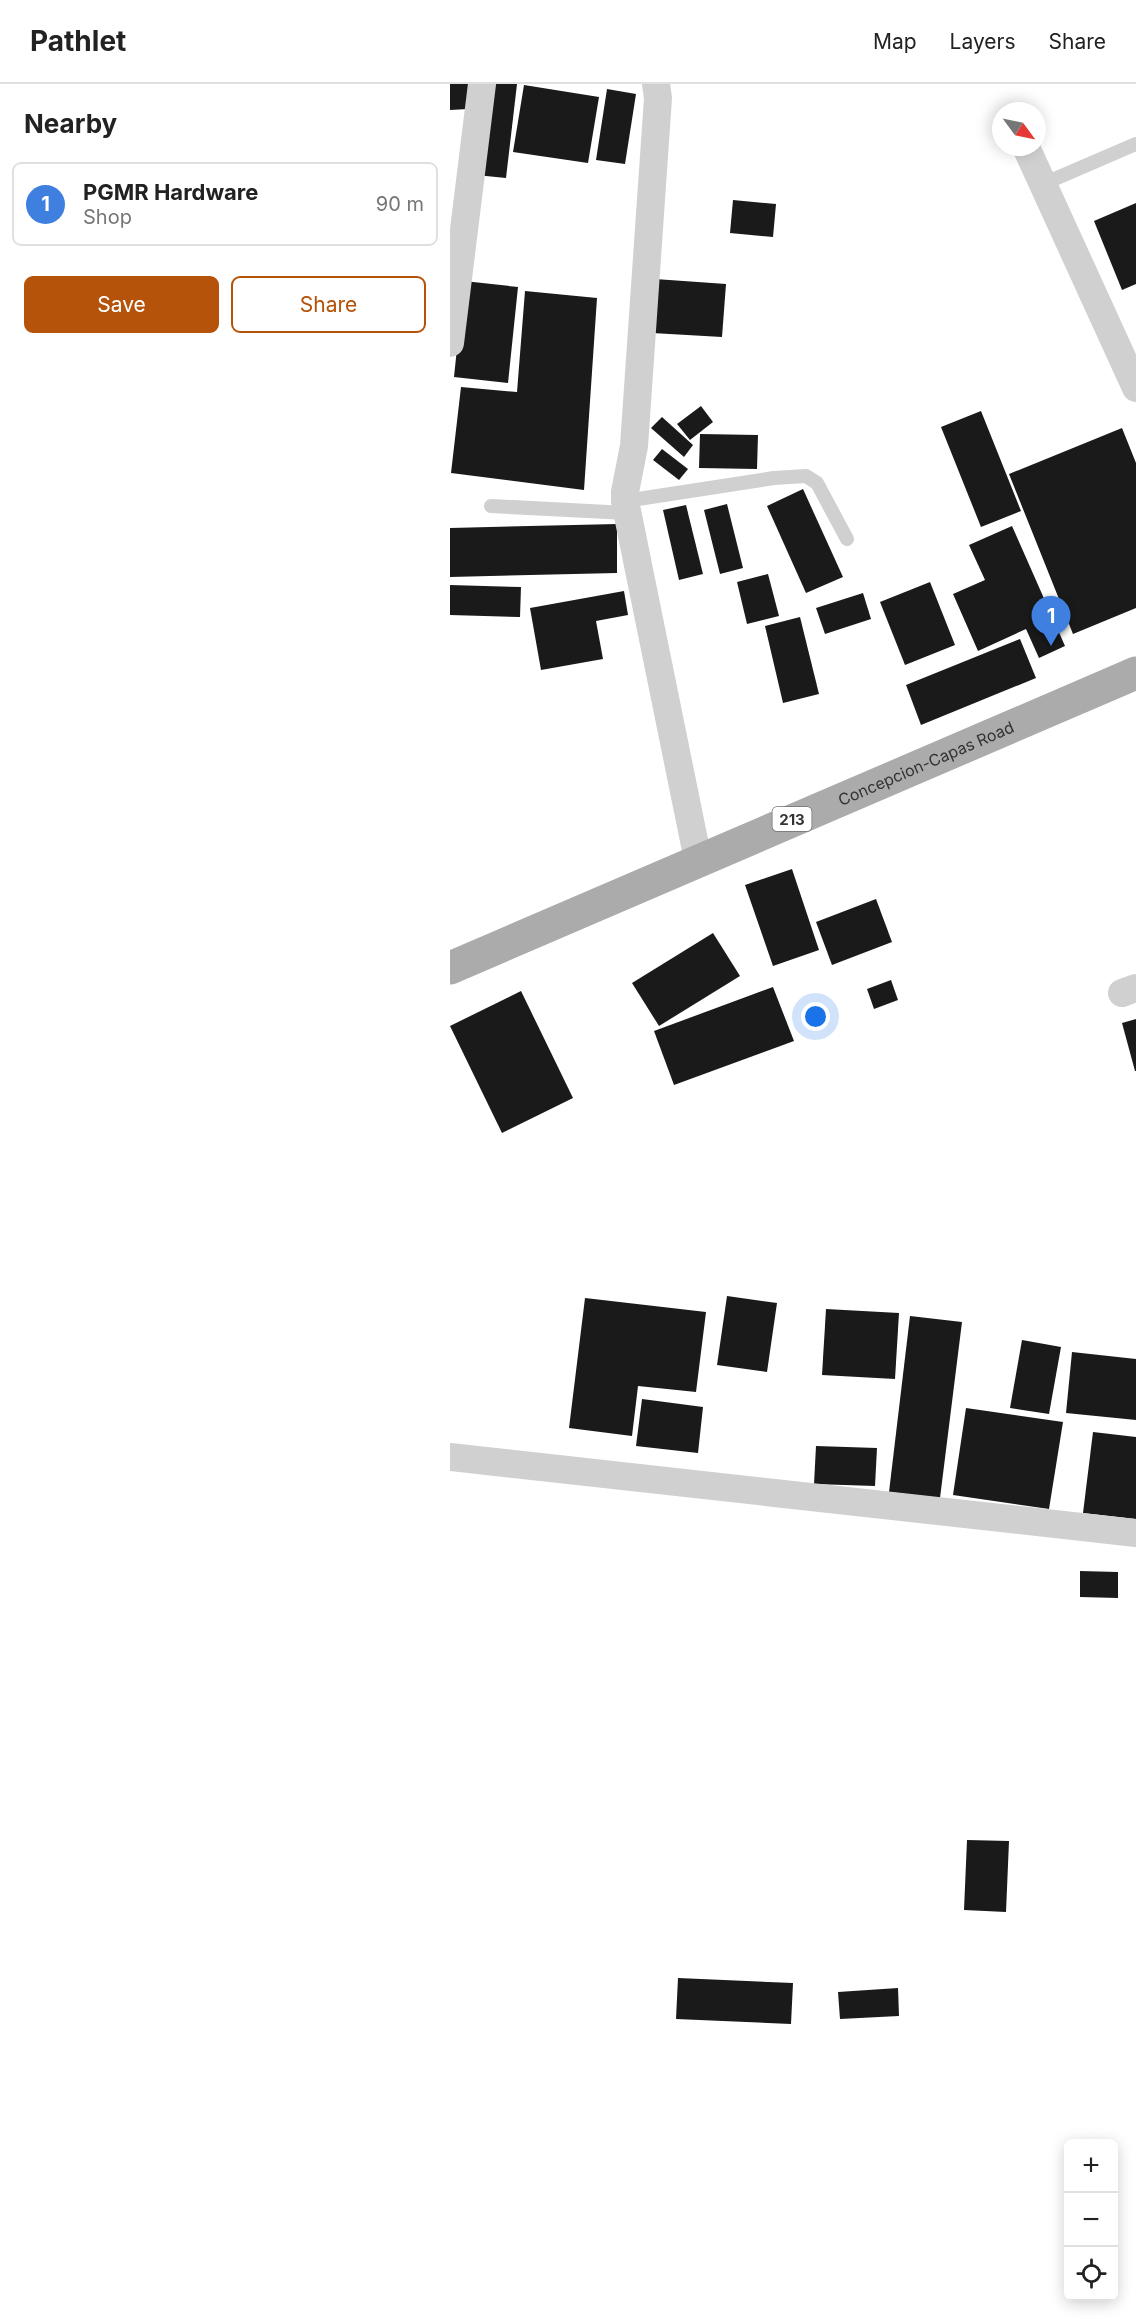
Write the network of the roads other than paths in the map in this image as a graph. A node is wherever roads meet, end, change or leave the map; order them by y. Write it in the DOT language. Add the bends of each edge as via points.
graph roads {
  1 [pos="482,84"];
  2 [pos="656,84"];
  3 [pos="1136,144"];
  4 [pos="1030,156"];
  5 [pos="1043,184"];
  6 [pos="1125,335"];
  7 [pos="450,344"];
  8 [pos="1136,388"];
  9 [pos="491,506"];
  10 [pos="626,507"];
  11 [pos="847,538"];
  12 [pos="1136,673"];
  13 [pos="698,860"];
  14 [pos="450,968"];
  15 [pos="450,1457"];
  16 [pos="1136,1533"];
  1 -- 7 [label="street"];
  2 -- 10 [label="street" via="634,446"];
  3 -- 5 [label="lane"];
  4 -- 5 [label="street"];
  5 -- 6 [label="street"];
  6 -- 8 [label="street"];
  9 -- 10 [label="lane"];
  10 -- 11 [label="lane" via="774,478 806,476 817,483"];
  10 -- 13 [label="street"];
  12 -- 13 [label="main road, Concepcion-Capas Road / 213"];
  13 -- 14 [label="main road, Concepcion-Capas Road / 213"];
  15 -- 16 [label="street"];
}
